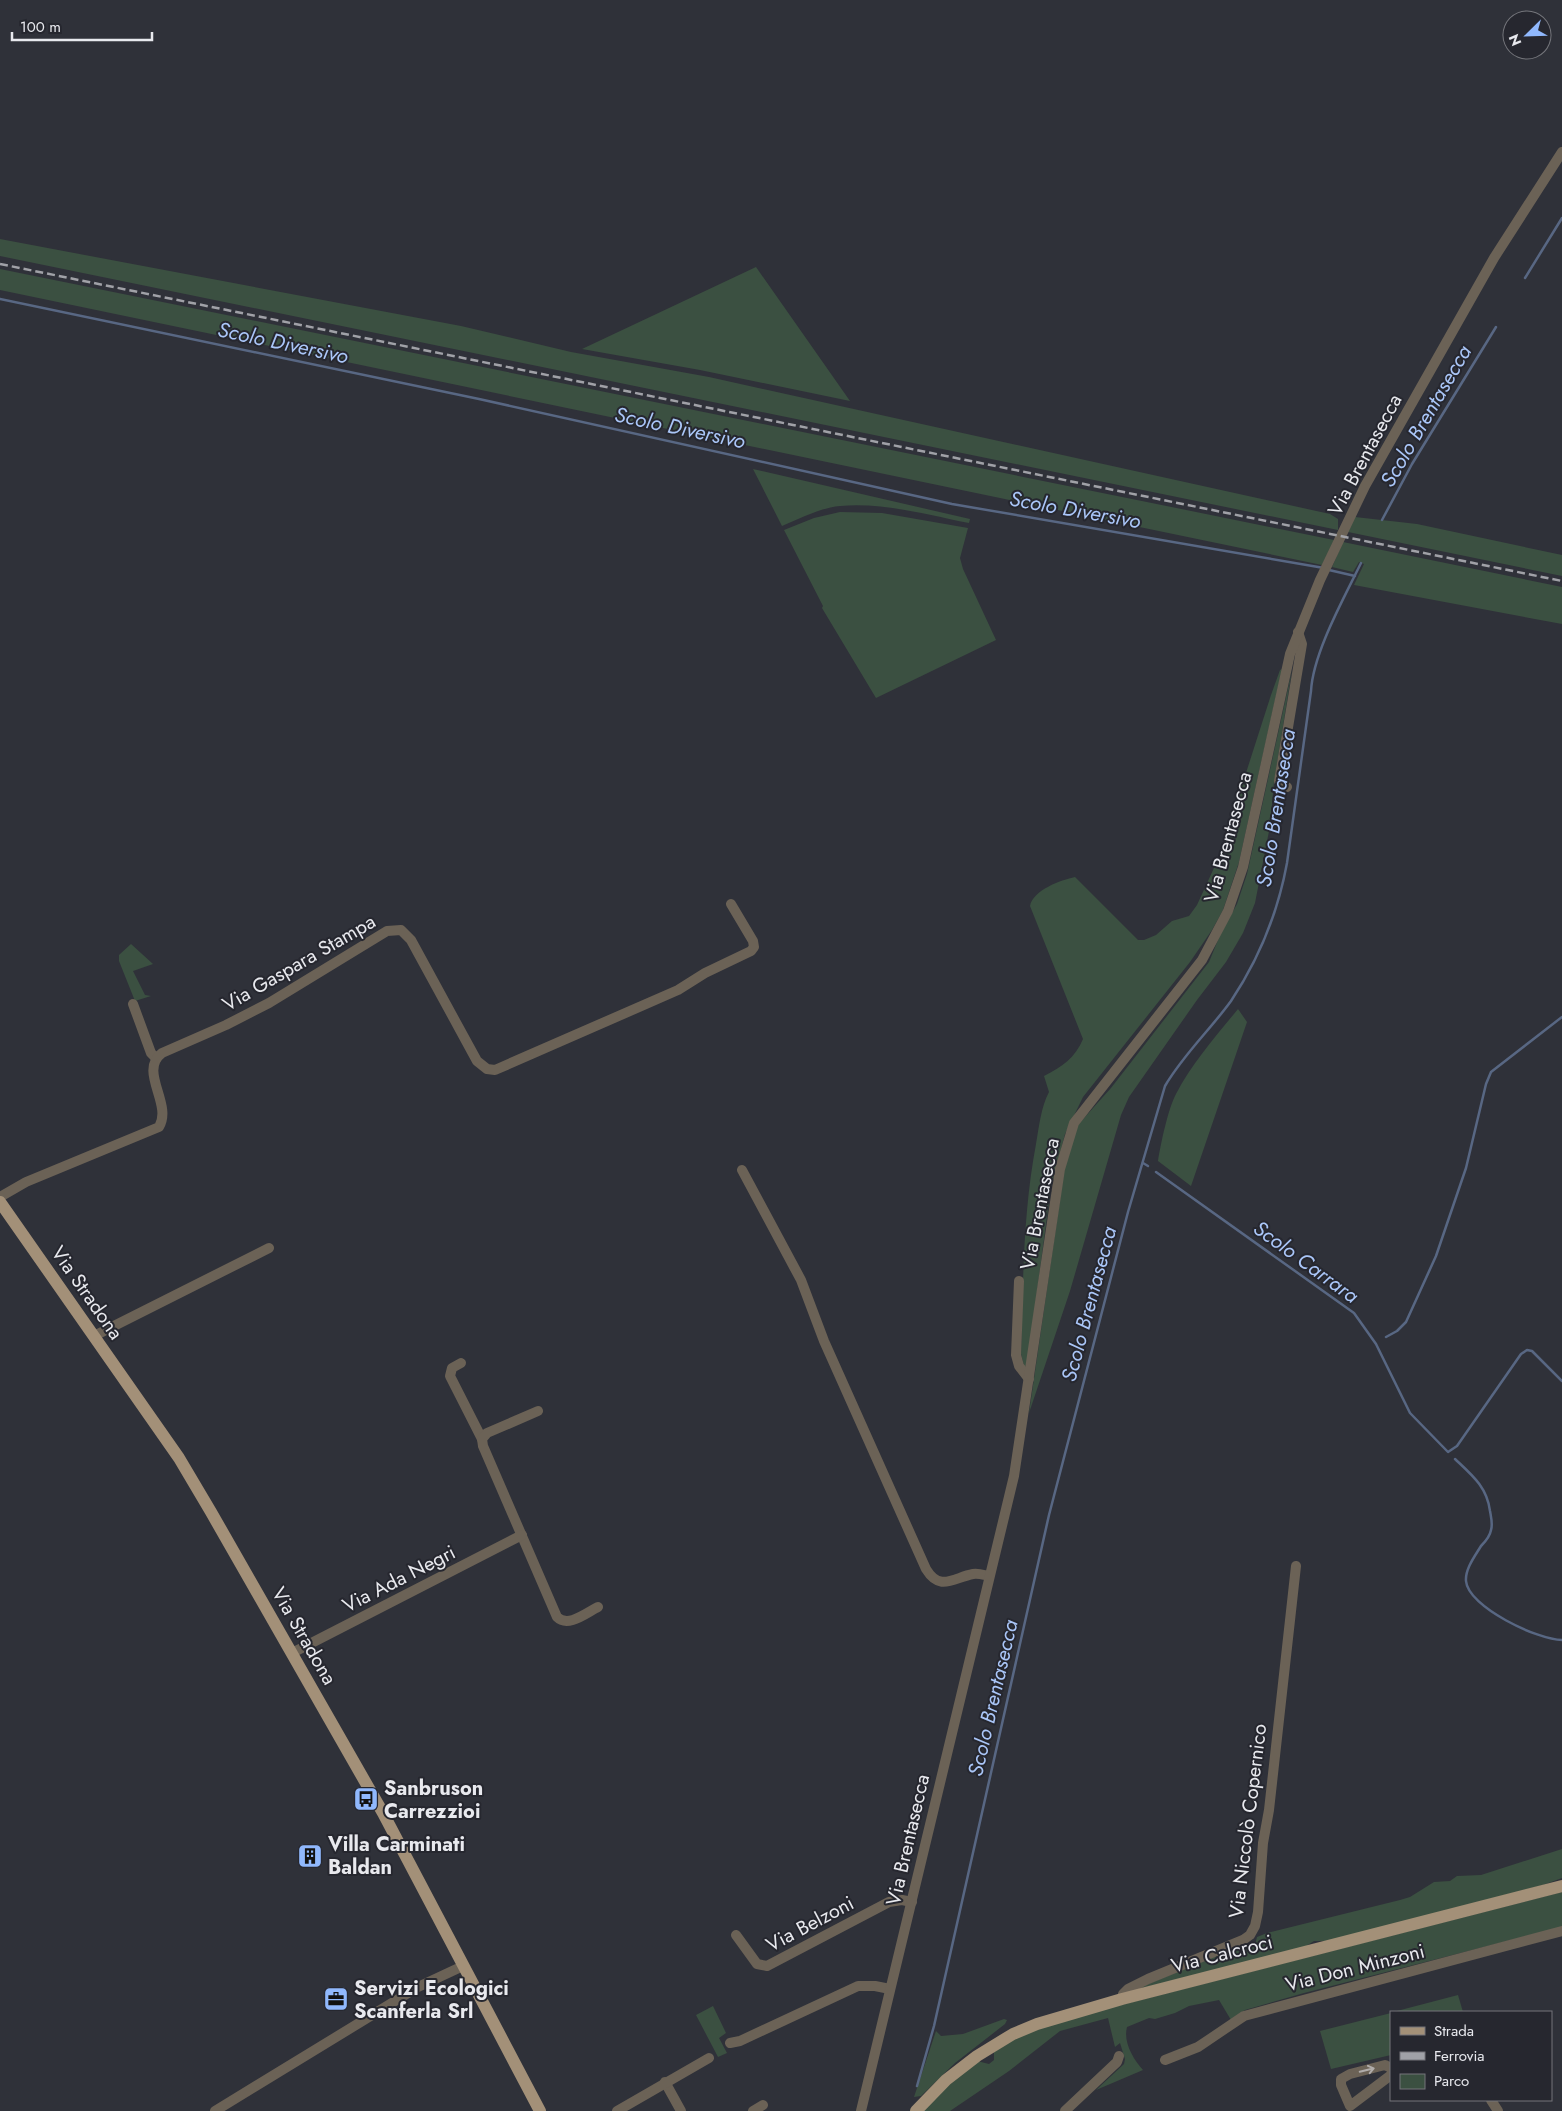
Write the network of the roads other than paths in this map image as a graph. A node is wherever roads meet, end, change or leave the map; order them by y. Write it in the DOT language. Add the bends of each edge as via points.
graph roads {
  1 [pos="1562,152"];
  2 [pos="1298,632"];
  3 [pos="1287,787"];
  4 [pos="731,904"];
  5 [pos="133,1004"];
  6 [pos="156,1058"];
  7 [pos="742,1170"];
  8 [pos="0,1197"];
  9 [pos="0,1202"];
  10 [pos="269,1248"];
  11 [pos="1019,1281"];
  12 [pos="94,1336"];
  13 [pos="461,1363"];
  14 [pos="1029,1379"];
  15 [pos="538,1411"];
  16 [pos="482,1439"];
  17 [pos="522,1535"];
  18 [pos="1296,1566"];
  19 [pos="989,1576"];
  20 [pos="598,1607"];
  21 [pos="292,1653"];
  22 [pos="1562,1886"];
  23 [pos="912,1902"];
  24 [pos="1562,1930"];
  25 [pos="736,1935"];
  26 [pos="463,1966"];
  27 [pos="890,1989"];
  28 [pos="1122,1999"];
  29 [pos="730,2043"];
  30 [pos="1120,2056"];
  31 [pos="709,2058"];
  32 [pos="1165,2060"];
  33 [pos="1390,2068"];
  34 [pos="1390,2076"];
  35 [pos="665,2082"];
  36 [pos="763,2105"];
  37 [pos="215,2111"];
  38 [pos="540,2111"];
  39 [pos="617,2111"];
  40 [pos="681,2111"];
  41 [pos="754,2111"];
  42 [pos="861,2111"];
  43 [pos="916,2111"];
  44 [pos="1065,2111"];
  1 -- 2 [label="street, Via Brentasecca" via="1494,258 1365,486"];
  2 -- 3 [label="street" via="1302,644 1279,781"];
  2 -- 14 [label="street, Via Brentasecca" via="1290,654 1236,892 1228,911 1202,960 1074,1123 1052,1215"];
  4 -- 6 [label="street, Via Gaspara Stampa" via="753,941 754,947 744,956 705,973 678,990 495,1070 487,1069 477,1061 411,940 396,929 378,936 260,1007"];
  5 -- 6 [label="street" via="151,1053"];
  6 -- 8 [label="street" via="153,1069 163,1115 159,1127 34,1178"];
  7 -- 19 [label="street" via="804,1287 824,1341 926,1569 936,1581 944,1582 972,1574"];
  9 -- 12 [label="main road, Via Stradona"];
  10 -- 12 [label="street"];
  11 -- 14 [label="street" via="1016,1355 1018,1366"];
  12 -- 21 [label="main road, Via Stradona" via="188,1473"];
  13 -- 16 [label="street" via="452,1368 450,1376"];
  14 -- 19 [label="street, Via Brentasecca" via="1014,1476"];
  15 -- 16 [label="street" via="502,1426"];
  16 -- 17 [label="street"];
  17 -- 20 [label="street" via="556,1617 567,1622"];
  17 -- 21 [label="street, Via Ada Negri"];
  18 -- 28 [label="street, Via Niccolò Copernico" via="1255,1926 1243,1940 1148,1979 1128,1989"];
  19 -- 23 [label="street, Via Brentasecca"];
  21 -- 26 [label="main road, Via Stradona" via="378,1805"];
  22 -- 28 [label="main road, Via Calcroci"];
  23 -- 25 [label="street, Via Belzoni" via="889,1902 767,1966 757,1964"];
  23 -- 27 [label="street, Via Brentasecca"];
  24 -- 32 [label="street, Via Don Minzoni" via="1244,2016 1198,2047"];
  26 -- 37 [label="street" via="418,1987"];
  26 -- 38 [label="main road, Via Stradona"];
  27 -- 29 [label="street" via="858,1986"];
  27 -- 42 [label="street, Via Brentasecca"];
  28 -- 43 [label="main road, Via Calcroci" via="1062,2015 1013,2034 946,2080"];
  30 -- 44 [label="street"];
  31 -- 35 [label="street"];
  34 -- 33 [label="street, one-way" via="1350,2106 1341,2079 1385,2065"];
  35 -- 39 [label="street"];
  35 -- 40 [label="street"];
  36 -- 41 [label="street"];
}
